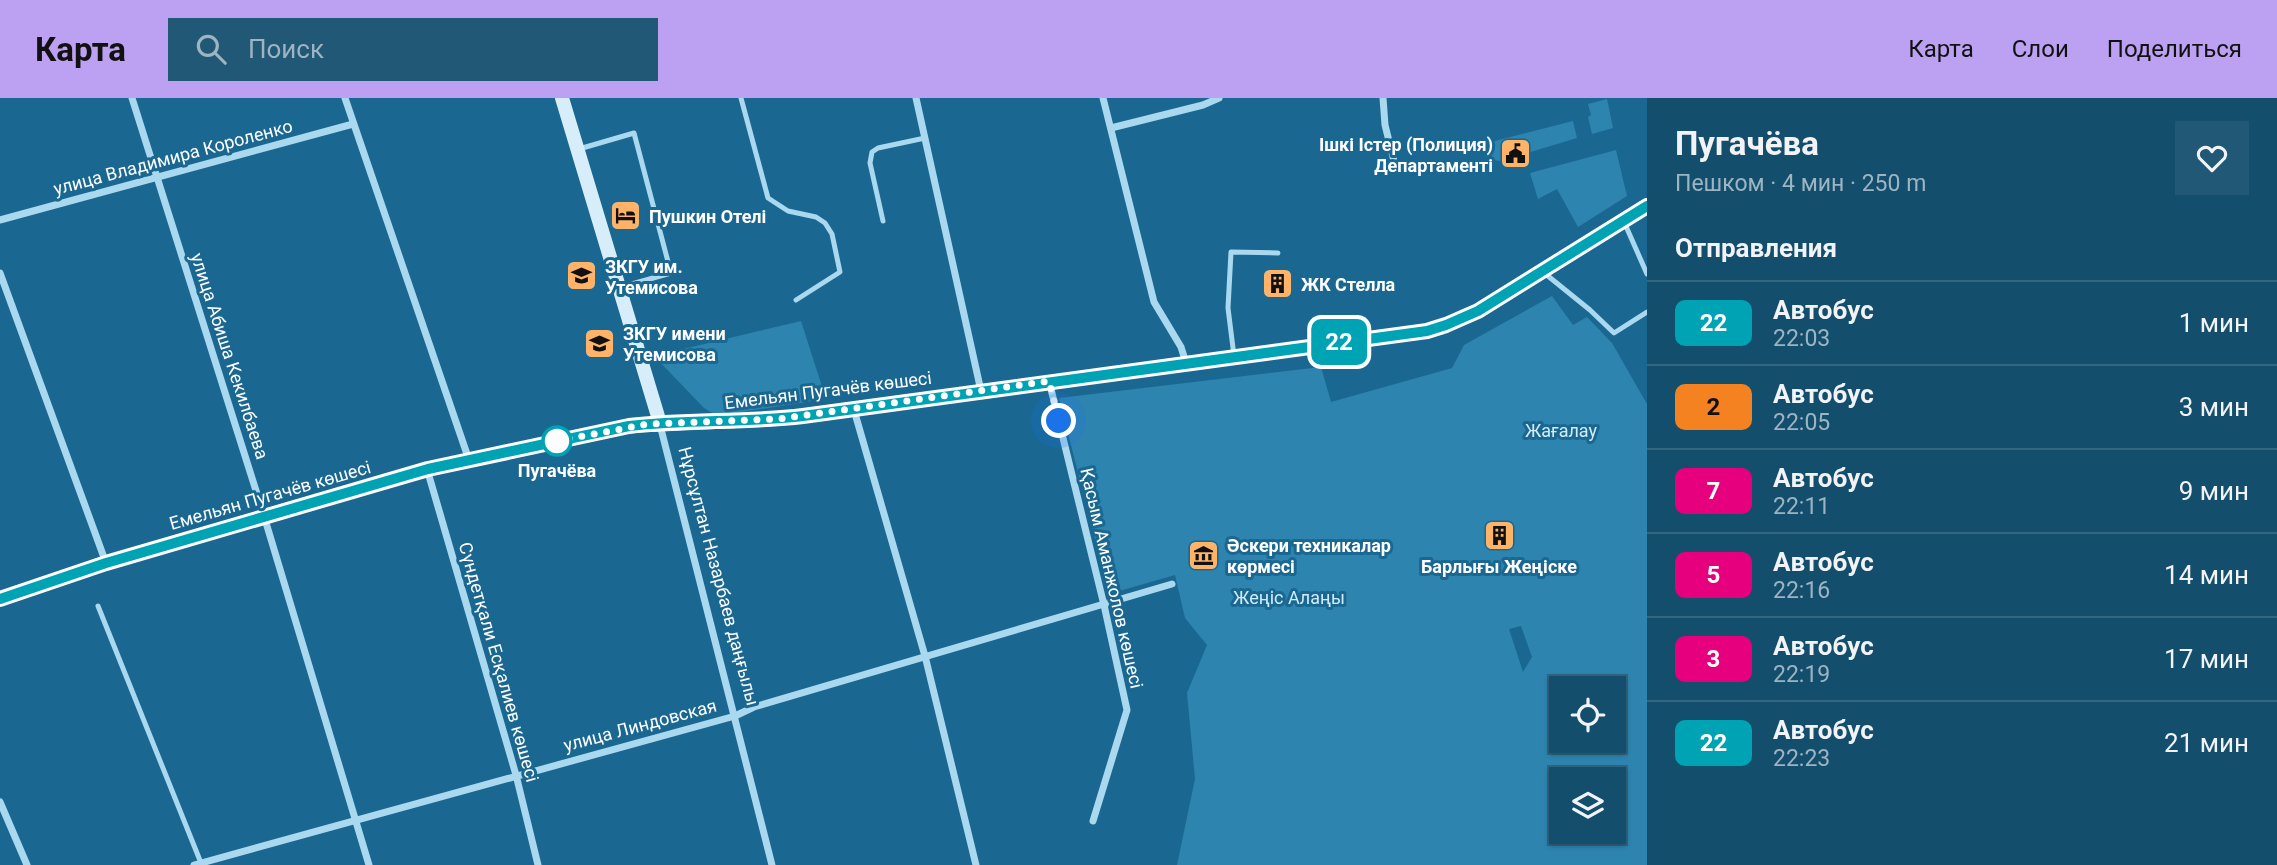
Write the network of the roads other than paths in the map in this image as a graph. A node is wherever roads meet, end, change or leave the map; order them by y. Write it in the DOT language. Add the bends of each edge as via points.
graph roads {
  1 [pos="132,98"];
  2 [pos="345,98"];
  3 [pos="562,98"];
  4 [pos="741,98"];
  5 [pos="916,98"];
  6 [pos="1103,98"];
  7 [pos="1219,98"];
  8 [pos="1383,98"];
  9 [pos="353,124"];
  10 [pos="1111,128"];
  11 [pos="925,138"];
  12 [pos="576,150"];
  13 [pos="1395,165"];
  14 [pos="158,178"];
  15 [pos="1647,206"];
  16 [pos="0,220"];
  17 [pos="883,221"];
  18 [pos="1623,221"];
  19 [pos="1278,253"];
  20 [pos="1542,272"];
  21 [pos="0,273"];
  22 [pos="1647,274"];
  23 [pos="618,288"];
  24 [pos="796,300"];
  25 [pos="1647,312"];
  26 [pos="1234,356"];
  27 [pos="1186,363"];
  28 [pos="1049,381"];
  29 [pos="981,391"];
  30 [pos="853,410"];
  31 [pos="660,423"];
  32 [pos="469,460"];
  33 [pos="428,469"];
  34 [pos="264,516"];
  35 [pos="106,563"];
  36 [pos="1172,584"];
  37 [pos="0,599"];
  38 [pos="1104,605"];
  39 [pos="99,606"];
  40 [pos="925,656"];
  41 [pos="735,716"];
  42 [pos="516,775"];
  43 [pos="0,802"];
  44 [pos="356,821"];
  45 [pos="1093,821"];
  46 [pos="199,864"];
  47 [pos="27,865"];
  48 [pos="369,865"];
  49 [pos="538,865"];
  50 [pos="771,865"];
  51 [pos="976,865"];
  1 -- 14 [label="street, улица Абиша Кекилбаева"];
  2 -- 9 [label="street"];
  3 -- 12 [label="street, Нұрсұлтан Назарбаев даңғылы"];
  4 -- 24 [label="lane" via="768,198 788,211 816,217 832,234 840,272"];
  5 -- 11 [label="street"];
  6 -- 10 [label="street"];
  7 -- 10 [label="street"];
  8 -- 13 [label="street"];
  9 -- 14 [label="street, улица Владимира Короленко"];
  9 -- 32 [label="street"];
  10 -- 27 [label="street" via="1154,302"];
  11 -- 17 [label="lane" via="873,152 870,163"];
  11 -- 29 [label="street"];
  12 -- 23 [label="street, Нұрсұлтан Назарбаев даңғылы"];
  12 -- 23 [label="lane" via="634,133 671,273"];
  14 -- 16 [label="street, улица Владимира Короленко"];
  14 -- 34 [label="street, улица Абиша Кекилбаева"];
  15 -- 18 [label="street, Емельян Пугачёв көшесі"];
  18 -- 20 [label="street, Емельян Пугачёв көшесі"];
  18 -- 22 [label="lane"];
  19 -- 26 [label="lane" via="1231,252 1228,308"];
  20 -- 25 [label="lane" via="1614,333"];
  20 -- 26 [label="street, Емельян Пугачёв көшесі" via="1478,311 1427,331"];
  21 -- 35 [label="street"];
  23 -- 31 [label="street, Нұрсұлтан Назарбаев даңғылы"];
  26 -- 27 [label="street, Емельян Пугачёв көшесі"];
  27 -- 28 [label="street, Емельян Пугачёв көшесі"];
  28 -- 29 [label="street, Емельян Пугачёв көшесі"];
  28 -- 38 [label="street, Қасым Аманжолов көшесі"];
  29 -- 30 [label="street, Емельян Пугачёв көшесі"];
  30 -- 31 [label="street, Емельян Пугачёв көшесі" via="778,419"];
  30 -- 40 [label="street"];
  31 -- 32 [label="street, Емельян Пугачёв көшесі"];
  31 -- 41 [label="street, Нұрсұлтан Назарбаев даңғылы"];
  32 -- 33 [label="street, Емельян Пугачёв көшесі"];
  33 -- 34 [label="street, Емельян Пугачёв көшесі"];
  33 -- 42 [label="street, Сүндетқали Есқалиев көшесі"];
  34 -- 35 [label="street, Емельян Пугачёв көшесі"];
  34 -- 44 [label="street, улица Абиша Кекилбаева"];
  35 -- 37 [label="street, Емельян Пугачёв көшесі"];
  36 -- 38 [label="street, улица Линдовская"];
  38 -- 40 [label="street, улица Линдовская"];
  38 -- 45 [label="street, Қасым Аманжолов көшесі" via="1127,710"];
  39 -- 46 [label="lane"];
  40 -- 41 [label="street, улица Линдовская"];
  40 -- 51 [label="street"];
  41 -- 42 [label="street, улица Линдовская"];
  41 -- 50 [label="street, Нұрсұлтан Назарбаев даңғылы"];
  42 -- 44 [label="street, улица Линдовская"];
  42 -- 49 [label="street, Сүндетқали Есқалиев көшесі"];
  43 -- 47 [label="street"];
  44 -- 46 [label="street, улица Линдовская"];
  44 -- 48 [label="street, улица Абиша Кекилбаева"];
}
